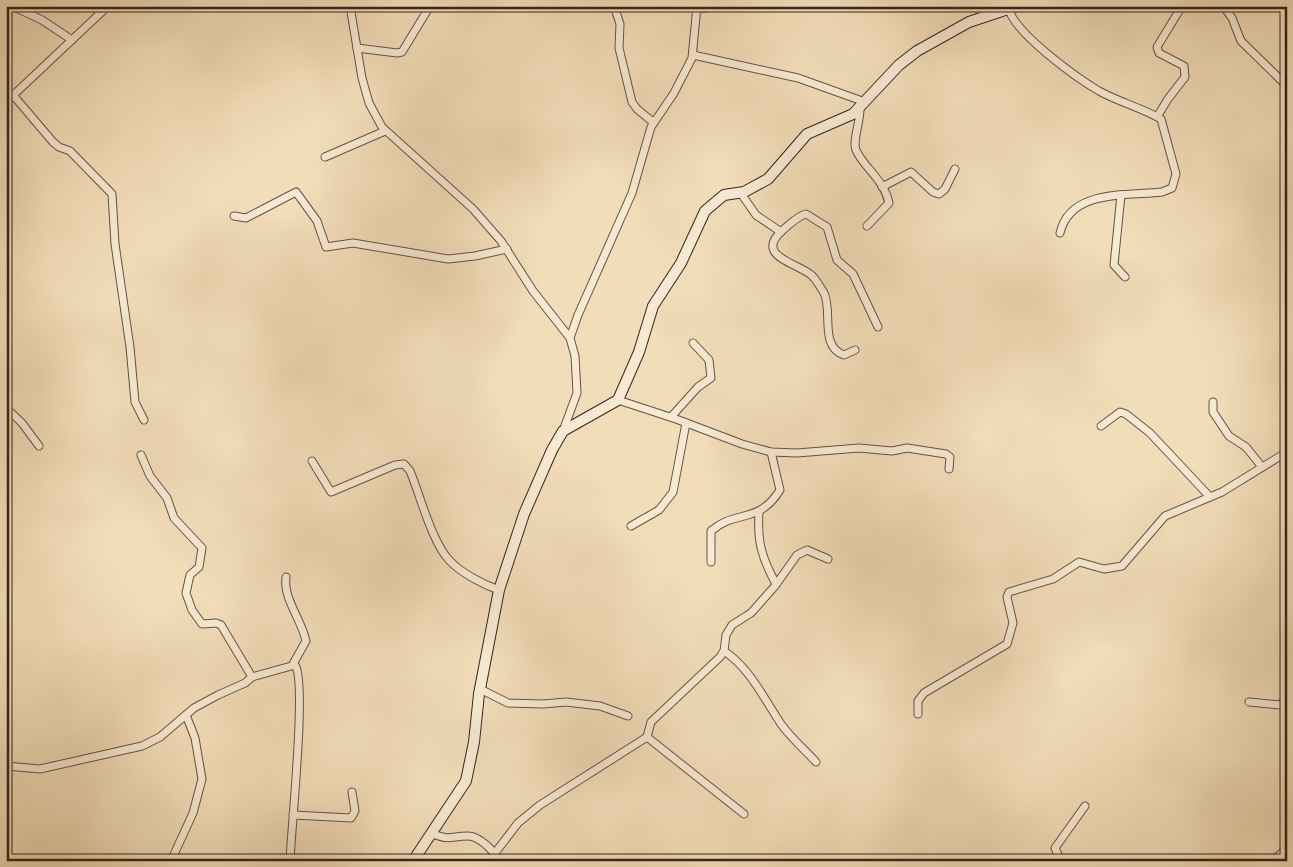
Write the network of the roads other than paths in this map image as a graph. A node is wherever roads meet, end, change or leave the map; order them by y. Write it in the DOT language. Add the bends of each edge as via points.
graph roads {
  1 [pos="12,6"];
  2 [pos="108,6"];
  3 [pos="350,6"];
  4 [pos="430,6"];
  5 [pos="614,6"];
  6 [pos="724,6"];
  7 [pos="1182,6"];
  8 [pos="1223,6"];
  9 [pos="697,8"];
  10 [pos="1011,8"];
  11 [pos="72,40"];
  12 [pos="357,48"];
  13 [pos="693,55"];
  14 [pos="1287,86"];
  15 [pos="13,95"];
  16 [pos="6,102"];
  17 [pos="862,105"];
  18 [pos="1157,117"];
  19 [pos="653,122"];
  20 [pos="385,131"];
  21 [pos="325,157"];
  22 [pos="955,169"];
  23 [pos="882,187"];
  24 [pos="740,192"];
  25 [pos="1121,195"];
  26 [pos="234,216"];
  27 [pos="867,226"];
  28 [pos="781,232"];
  29 [pos="1060,233"];
  30 [pos="507,249"];
  31 [pos="1125,277"];
  32 [pos="878,327"];
  33 [pos="570,338"];
  34 [pos="693,344"];
  35 [pos="855,350"];
  36 [pos="618,400"];
  37 [pos="1213,402"];
  38 [pos="6,408"];
  39 [pos="671,417"];
  40 [pos="144,420"];
  41 [pos="686,423"];
  42 [pos="1101,426"];
  43 [pos="563,431"];
  44 [pos="39,446"];
  45 [pos="771,452"];
  46 [pos="1287,452"];
  47 [pos="141,455"];
  48 [pos="312,461"];
  49 [pos="1262,467"];
  50 [pos="948,468"];
  51 [pos="1210,497"];
  52 [pos="759,512"];
  53 [pos="631,526"];
  54 [pos="828,559"];
  55 [pos="711,562"];
  56 [pos="286,577"];
  57 [pos="776,584"];
  58 [pos="499,590"];
  59 [pos="724,651"];
  60 [pos="293,664"];
  61 [pos="252,677"];
  62 [pos="480,689"];
  63 [pos="1287,698"];
  64 [pos="1249,702"];
  65 [pos="918,714"];
  66 [pos="186,715"];
  67 [pos="628,716"];
  68 [pos="647,737"];
  69 [pos="816,762"];
  70 [pos="6,766"];
  71 [pos="352,792"];
  72 [pos="1085,806"];
  73 [pos="744,814"];
  74 [pos="293,815"];
  75 [pos="433,834"];
  76 [pos="1287,849"];
  77 [pos="497,857"];
  78 [pos="171,861"];
  79 [pos="290,861"];
  80 [pos="413,861"];
  81 [pos="1061,861"];
  82 [pos="1272,861"];
  1 -- 11 [label="street" via="42,20"];
  2 -- 11 [label="street"];
  3 -- 12 [label="street"];
  4 -- 12 [label="street" via="402,52"];
  5 -- 19 [label="street" via="620,24 618,48 632,102"];
  6 -- 9 [label="street"];
  7 -- 18 [label="street" via="1157,47 1159,53 1184,66 1185,77"];
  8 -- 14 [label="street" via="1232,18 1241,41"];
  9 -- 13 [label="street"];
  10 -- 17 [label="street" via="957,28 907,58"];
  10 -- 18 [label="street" via="1018,26 1059,63 1099,91"];
  11 -- 15 [label="street"];
  12 -- 20 [label="street" via="370,103"];
  13 -- 17 [label="street" via="798,78"];
  13 -- 19 [label="street" via="674,93"];
  15 -- 16 [label="street"];
  15 -- 40 [label="street" via="46,135 75,155 112,194 115,244 135,402"];
  17 -- 23 [label="street" via="855,146"];
  17 -- 24 [label="street" via="853,114 807,134 774,174"];
  18 -- 25 [label="street" via="1163,122 1176,174 1175,185 1162,192"];
  19 -- 33 [label="street" via="632,193"];
  20 -- 21 [label="street"];
  20 -- 30 [label="street" via="463,199"];
  22 -- 23 [label="street" via="939,194 911,172"];
  23 -- 27 [label="street" via="889,203"];
  24 -- 28 [label="street" via="756,215"];
  24 -- 36 [label="street" via="729,193 716,200 699,222 683,258 653,306 636,360"];
  25 -- 29 [label="street" via="1092,200 1072,210 1065,218"];
  25 -- 31 [label="street" via="1114,265"];
  26 -- 30 [label="street" via="246,218 296,192 316,220 326,247 354,243 448,259"];
  28 -- 32 [label="street" via="806,214 827,226 837,260 853,274"];
  28 -- 35 [label="street" via="774,239 776,253 789,264 812,275 824,294 828,311 827,330 835,349 844,355"];
  30 -- 33 [label="street" via="533,291"];
  33 -- 43 [label="street" via="577,393"];
  34 -- 39 [label="street" via="709,360 712,378 698,387"];
  36 -- 39 [label="street"];
  36 -- 43 [label="street"];
  37 -- 49 [label="street" via="1212,409 1229,436 1246,447"];
  38 -- 44 [label="street"];
  39 -- 41 [label="street"];
  41 -- 45 [label="street"];
  41 -- 53 [label="street" via="673,492 659,510"];
  42 -- 51 [label="street" via="1120,412 1126,414 1150,433"];
  43 -- 58 [label="street" via="524,514"];
  45 -- 50 [label="street" via="797,454 859,448 892,451 907,448 946,454 950,457"];
  45 -- 52 [label="street" via="780,490"];
  46 -- 49 [label="street"];
  47 -- 61 [label="street" via="150,476 167,498 174,518 202,548 199,566 190,575 186,593 192,610 202,624 220,625"];
  48 -- 58 [label="street" via="331,492 404,464 410,471 448,559"];
  49 -- 51 [label="street"];
  51 -- 65 [label="street" via="1165,516 1122,566 1104,569 1079,562 1054,579 1009,592 1007,597 1013,618 1006,644 924,693 918,701"];
  52 -- 55 [label="street" via="720,524 711,531"];
  52 -- 57 [label="street" via="759,545"];
  54 -- 57 [label="street" via="803,550"];
  56 -- 60 [label="street" via="284,589 301,621 306,641"];
  57 -- 59 [label="street" via="748,615 732,625 725,639"];
  58 -- 62 [label="street"];
  59 -- 68 [label="street" via="654,719"];
  59 -- 69 [label="street" via="748,676 784,727"];
  60 -- 61 [label="street"];
  60 -- 74 [label="street" via="299,673"];
  61 -- 66 [label="street"];
  62 -- 67 [label="street" via="508,703 566,702 600,706"];
  62 -- 75 [label="street" via="466,782"];
  63 -- 64 [label="street" via="1280,705"];
  66 -- 70 [label="street" via="154,741 128,750 40,769"];
  66 -- 78 [label="street" via="195,738 202,778 194,813"];
  68 -- 73 [label="street"];
  68 -- 77 [label="street" via="540,805 518,823"];
  71 -- 74 [label="street" via="355,811 351,818"];
  72 -- 81 [label="street" via="1054,848"];
  74 -- 79 [label="street"];
  75 -- 77 [label="street" via="450,839 471,836"];
  75 -- 80 [label="street"];
  76 -- 82 [label="street"];
}
